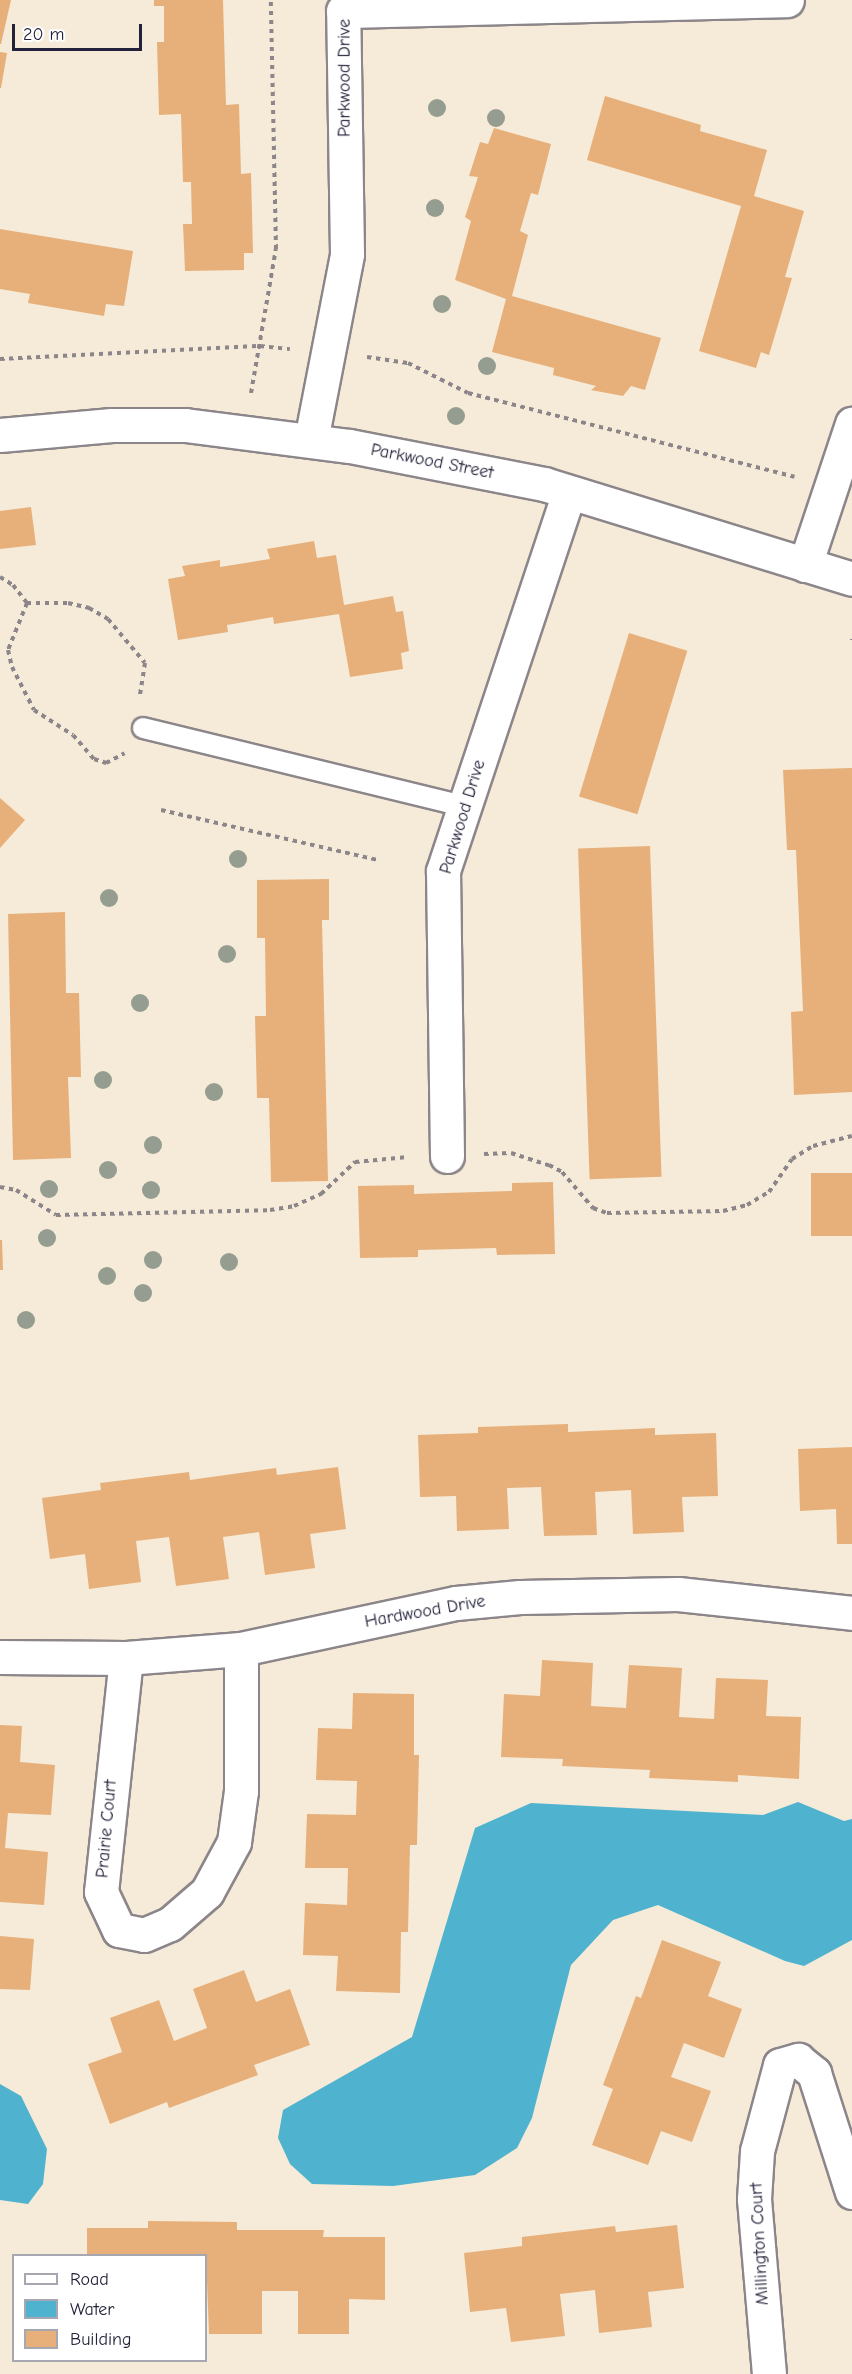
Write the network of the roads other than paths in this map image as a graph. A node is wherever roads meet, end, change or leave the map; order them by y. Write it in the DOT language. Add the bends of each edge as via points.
graph roads {
  1 [pos="787,0"];
  2 [pos="852,424"];
  3 [pos="0,435"];
  4 [pos="311,440"];
  5 [pos="569,492"];
  6 [pos="805,565"];
  7 [pos="852,579"];
  8 [pos="143,728"];
  9 [pos="464,806"];
  10 [pos="447,1156"];
  11 [pos="852,1612"];
  12 [pos="241,1649"];
  13 [pos="0,1657"];
  14 [pos="126,1658"];
  15 [pos="852,2192"];
  16 [pos="769,2374"];
  1 -- 4 [label="street, Parkwood Drive" via="343,11 347,254"];
  2 -- 6 [label="street"];
  3 -- 4 [label="street, Parkwood Street" via="112,425 185,425"];
  4 -- 5 [label="street, Parkwood Street"];
  5 -- 6 [label="street, Parkwood Street"];
  5 -- 9 [label="street, Parkwood Drive"];
  6 -- 7 [label="street, Parkwood Street"];
  8 -- 9 [label="lane"];
  9 -- 10 [label="street, Parkwood Drive" via="443,871"];
  11 -- 12 [label="street, Hardwood Drive" via="678,1594 520,1597 456,1603"];
  12 -- 14 [label="street, Hardwood Drive"];
  12 -- 14 [label="street, Prairie Court" via="241,1791 234,1842 207,1892 196,1904 170,1924 144,1935 118,1930 101,1892"];
  13 -- 14 [label="street, Hardwood Drive"];
  15 -- 16 [label="street, Millington Court" via="814,2073 798,2060 780,2065 757,2151 753,2199"];
}
